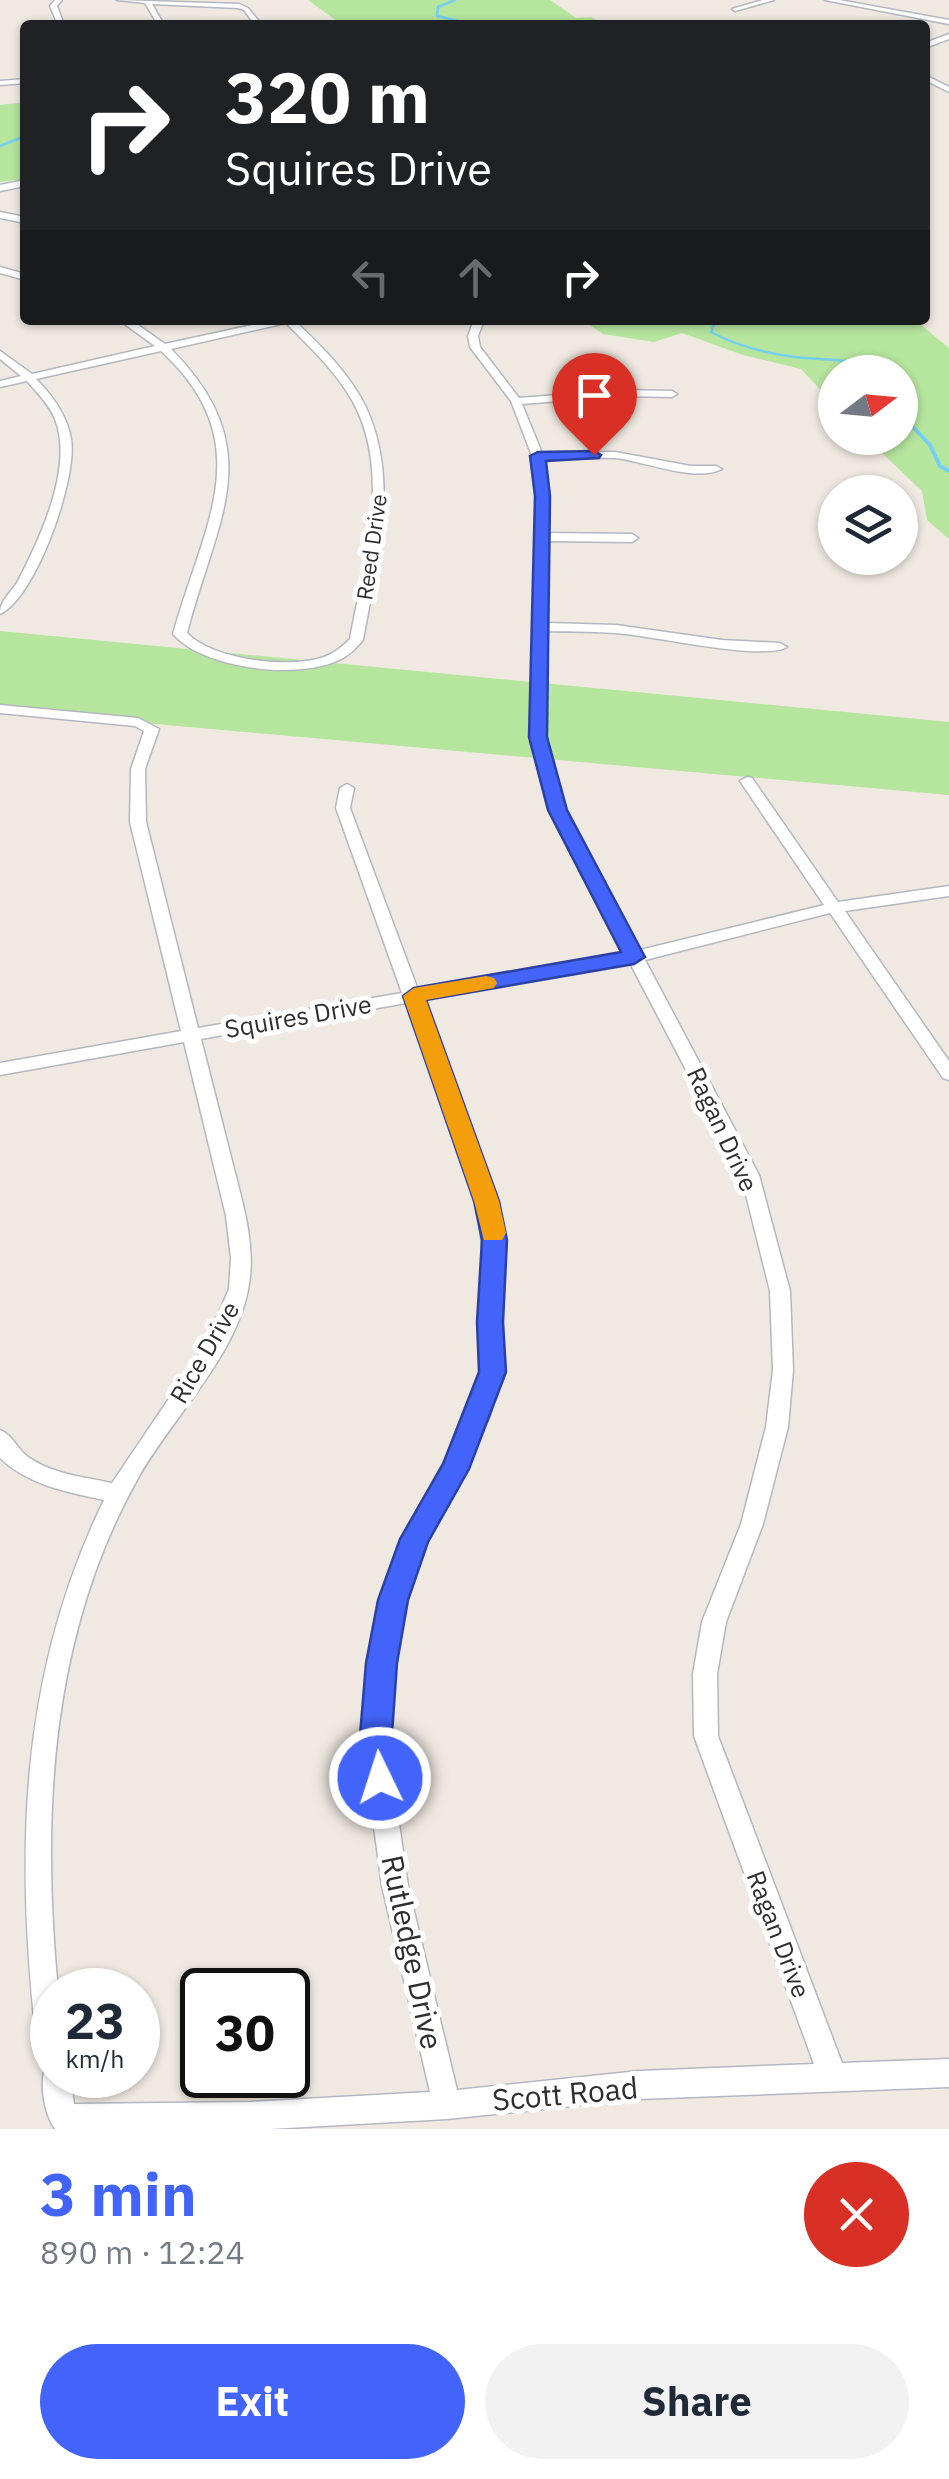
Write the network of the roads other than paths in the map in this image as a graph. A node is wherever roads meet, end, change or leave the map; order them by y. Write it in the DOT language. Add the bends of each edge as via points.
graph roads {
  1 [pos="120,0"];
  2 [pos="771,0"];
  3 [pos="828,0"];
  4 [pos="147,1"];
  5 [pos="735,9"];
  6 [pos="255,20"];
  7 [pos="949,22"];
  8 [pos="131,325"];
  9 [pos="266,325"];
  10 [pos="294,325"];
  11 [pos="477,325"];
  12 [pos="163,348"];
  13 [pos="0,354"];
  14 [pos="32,377"];
  15 [pos="0,384"];
  16 [pos="672,394"];
  17 [pos="516,401"];
  18 [pos="538,456"];
  19 [pos="716,469"];
  20 [pos="542,537"];
  21 [pos="632,538"];
  22 [pos="0,610"];
  23 [pos="541,627"];
  24 [pos="780,647"];
  25 [pos="0,708"];
  26 [pos="747,782"];
  27 [pos="348,788"];
  28 [pos="949,891"];
  29 [pos="836,906"];
  30 [pos="634,957"];
  31 [pos="414,996"];
  32 [pos="190,1036"];
  33 [pos="0,1070"];
  34 [pos="949,1074"];
  35 [pos="0,1439"];
  36 [pos="118,1494"];
  37 [pos="44,1968"];
  38 [pos="949,2074"];
  39 [pos="833,2077"];
  40 [pos="59,2098"];
  41 [pos="447,2104"];
  1 -- 4 [label="street"];
  2 -- 5 [label="street"];
  3 -- 7 [label="street"];
  4 -- 6 [label="street" via="239,6"];
  8 -- 12 [label="street"];
  9 -- 12 [label="street"];
  10 -- 12 [label="street, Reed Drive" via="359,400 378,453 378,512 356,640 346,652 313,664 198,652 180,634 222,494 223,452 204,391"];
  11 -- 17 [label="street, Ragan Drive" via="475,348"];
  12 -- 14 [label="street"];
  13 -- 14 [label="street"];
  14 -- 15 [label="street"];
  14 -- 22 [label="street" via="64,427 67,474 16,596"];
  16 -- 17 [label="street"];
  17 -- 18 [label="street, Ragan Drive"];
  18 -- 19 [label="street" via="615,456"];
  18 -- 20 [label="street, Ragan Drive"];
  20 -- 21 [label="street"];
  20 -- 23 [label="street, Ragan Drive"];
  23 -- 24 [label="street"];
  23 -- 30 [label="street, Ragan Drive" via="538,737 545,774"];
  25 -- 32 [label="street, Rice Drive" via="138,722 152,730 138,769 138,822"];
  26 -- 29 [label="street"];
  27 -- 31 [label="street, Rutledge Drive" via="344,808"];
  28 -- 29 [label="street, Squires Drive"];
  29 -- 30 [label="street, Squires Drive"];
  29 -- 34 [label="street"];
  30 -- 31 [label="street, Squires Drive"];
  30 -- 39 [label="street, Ragan Drive" via="750,1174 780,1291 777,1427 752,1524 714,1622 705,1674 706,1736"];
  31 -- 32 [label="street, Squires Drive"];
  31 -- 41 [label="street, Rutledge Drive" via="495,1240 492,1372 455,1469 414,1539 393,1600 375,1748 393,1867"];
  32 -- 33 [label="street, Squires Drive"];
  32 -- 36 [label="street, Rice Drive" via="236,1216 242,1260 237,1297"];
  35 -- 36 [label="street" via="5,1452 35,1470"];
  36 -- 37 [label="street, Rice Drive" via="70,1614 49,1711 38,1790"];
  38 -- 39 [label="street, Scott Road"];
  39 -- 41 [label="street, Scott Road"];
  40 -- 41 [label="street, Scott Road" via="62,2118"];
}
